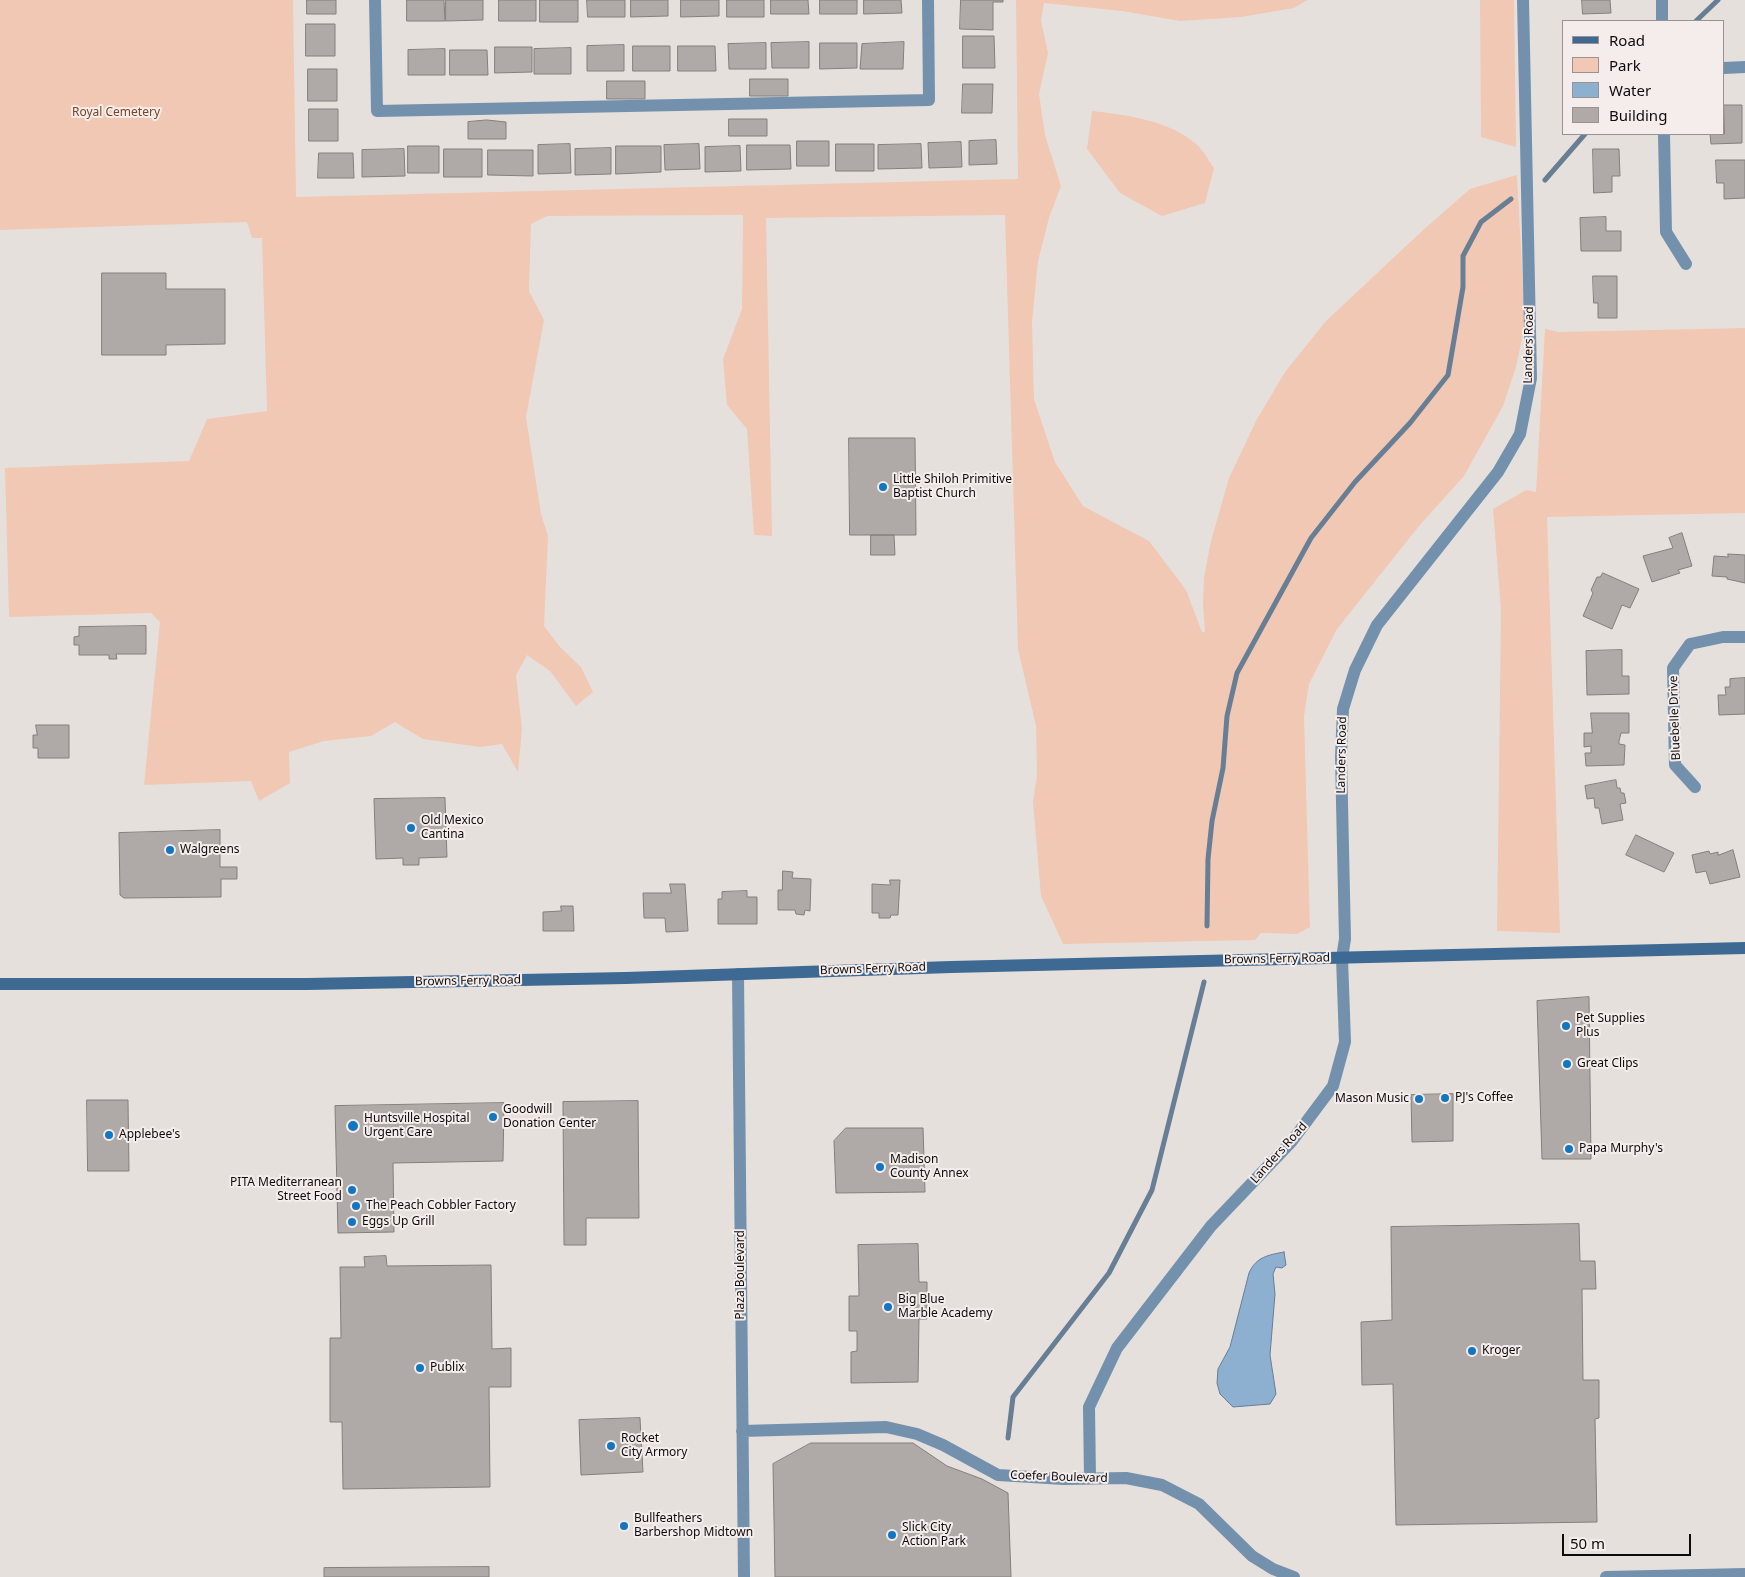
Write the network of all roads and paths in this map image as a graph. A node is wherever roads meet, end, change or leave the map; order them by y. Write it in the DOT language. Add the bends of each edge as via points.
graph roads {
  1 [pos="375,0"];
  2 [pos="928,0"];
  3 [pos="1523,0"];
  4 [pos="1662,0"];
  5 [pos="1662,20"];
  6 [pos="1745,67"];
  7 [pos="1725,68"];
  8 [pos="1664,135"];
  9 [pos="1686,264"];
  10 [pos="1745,637"];
  11 [pos="1695,787"];
  12 [pos="1745,948"];
  13 [pos="1342,958"];
  14 [pos="738,974"];
  15 [pos="0,984"];
  16 [pos="742,1431"];
  17 [pos="1090,1478"];
  18 [pos="1745,1574"];
  19 [pos="744,1577"];
  20 [pos="1294,1577"];
  21 [pos="1606,1577"];
  1 -- 2 [label="street" via="377,111 929,100"];
  3 -- 13 [label="street, Landers Road" via="1531,378 1520,434 1498,472 1377,626 1355,670 1343,709 1345,939"];
  4 -- 5 [label="street"];
  6 -- 7 [label="street"];
  8 -- 9 [label="street" via="1666,232"];
  10 -- 11 [label="street, Bluebelle Drive" via="1723,637 1690,644 1674,668 1675,765"];
  12 -- 13 [label="main road, Browns Ferry Road"];
  13 -- 14 [label="main road, Browns Ferry Road"];
  13 -- 17 [label="street, Landers Road" via="1345,1042 1334,1086 1287,1147 1211,1226 1117,1348 1089,1407"];
  14 -- 15 [label="main road, Browns Ferry Road" via="307,984"];
  14 -- 16 [label="street, Plaza Boulevard"];
  16 -- 17 [label="street, Coefer Boulevard" via="886,1427 917,1434 943,1445 998,1475"];
  16 -- 19 [label="street, Plaza Boulevard"];
  17 -- 20 [label="street, Coefer Boulevard" via="1162,1484 1199,1504 1252,1556"];
  18 -- 21 [label="street"];
}
